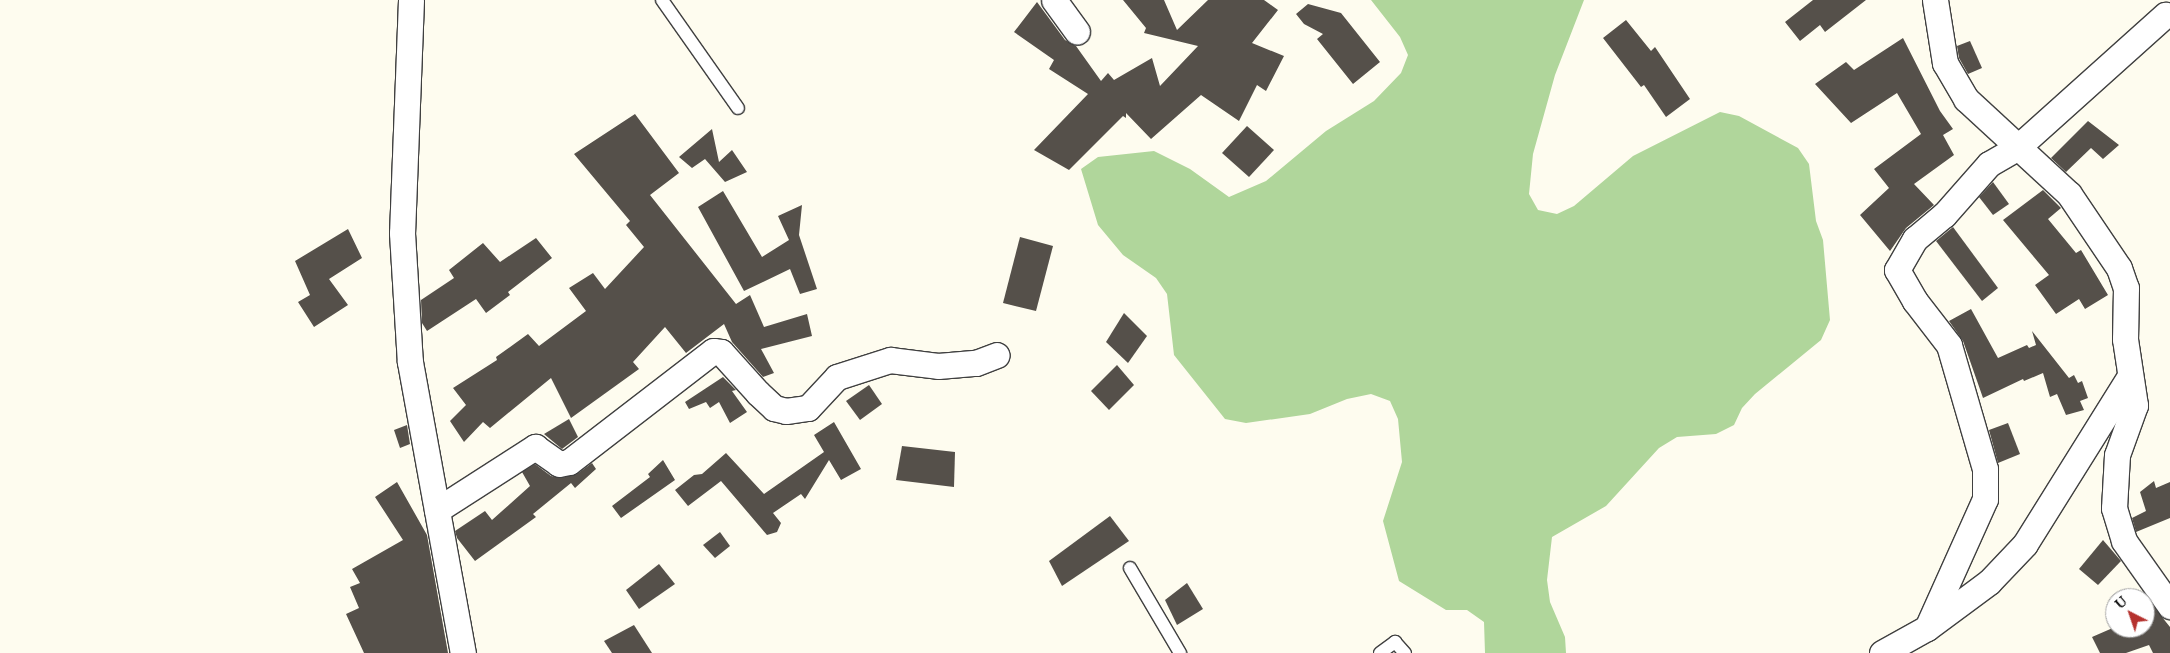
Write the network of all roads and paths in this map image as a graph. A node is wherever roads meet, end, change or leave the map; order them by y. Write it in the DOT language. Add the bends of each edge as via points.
graph roads {
  1 [pos="411,0"];
  2 [pos="662,0"];
  3 [pos="1054,0"];
  4 [pos="1935,0"];
  5 [pos="2165,15"];
  6 [pos="1077,32"];
  7 [pos="738,108"];
  8 [pos="2018,147"];
  9 [pos="997,355"];
  10 [pos="2130,376"];
  11 [pos="437,510"];
  12 [pos="1130,568"];
  13 [pos="2170,606"];
  14 [pos="1927,628"];
  15 [pos="463,653"];
  16 [pos="1180,653"];
  17 [pos="1380,653"];
  18 [pos="1405,653"];
  19 [pos="1882,653"];
  1 -- 11 [label="street" via="402,233 410,362"];
  2 -- 7 [label="lane"];
  3 -- 6 [label="street"];
  4 -- 8 [label="street" via="1945,63 1954,80 1966,99"];
  5 -- 8 [label="street"];
  8 -- 10 [label="street" via="2069,194 2119,268 2126,288 2125,339"];
  8 -- 14 [label="street" via="1989,164 1944,215 1914,238 1898,270 1915,300 1949,345 1985,469 1985,499"];
  9 -- 11 [label="street" via="976,363 938,366 890,360 837,377 808,408 786,412 774,408 721,352 713,352 569,462 560,464 535,447"];
  10 -- 13 [label="street" via="2135,405 2117,455 2114,508 2124,541"];
  10 -- 14 [label="street" via="2025,544 1989,582"];
  11 -- 15 [label="street"];
  12 -- 16 [label="lane"];
  14 -- 19 [label="street"];
  17 -- 18 [label="lane" via="1395,642"];
}
